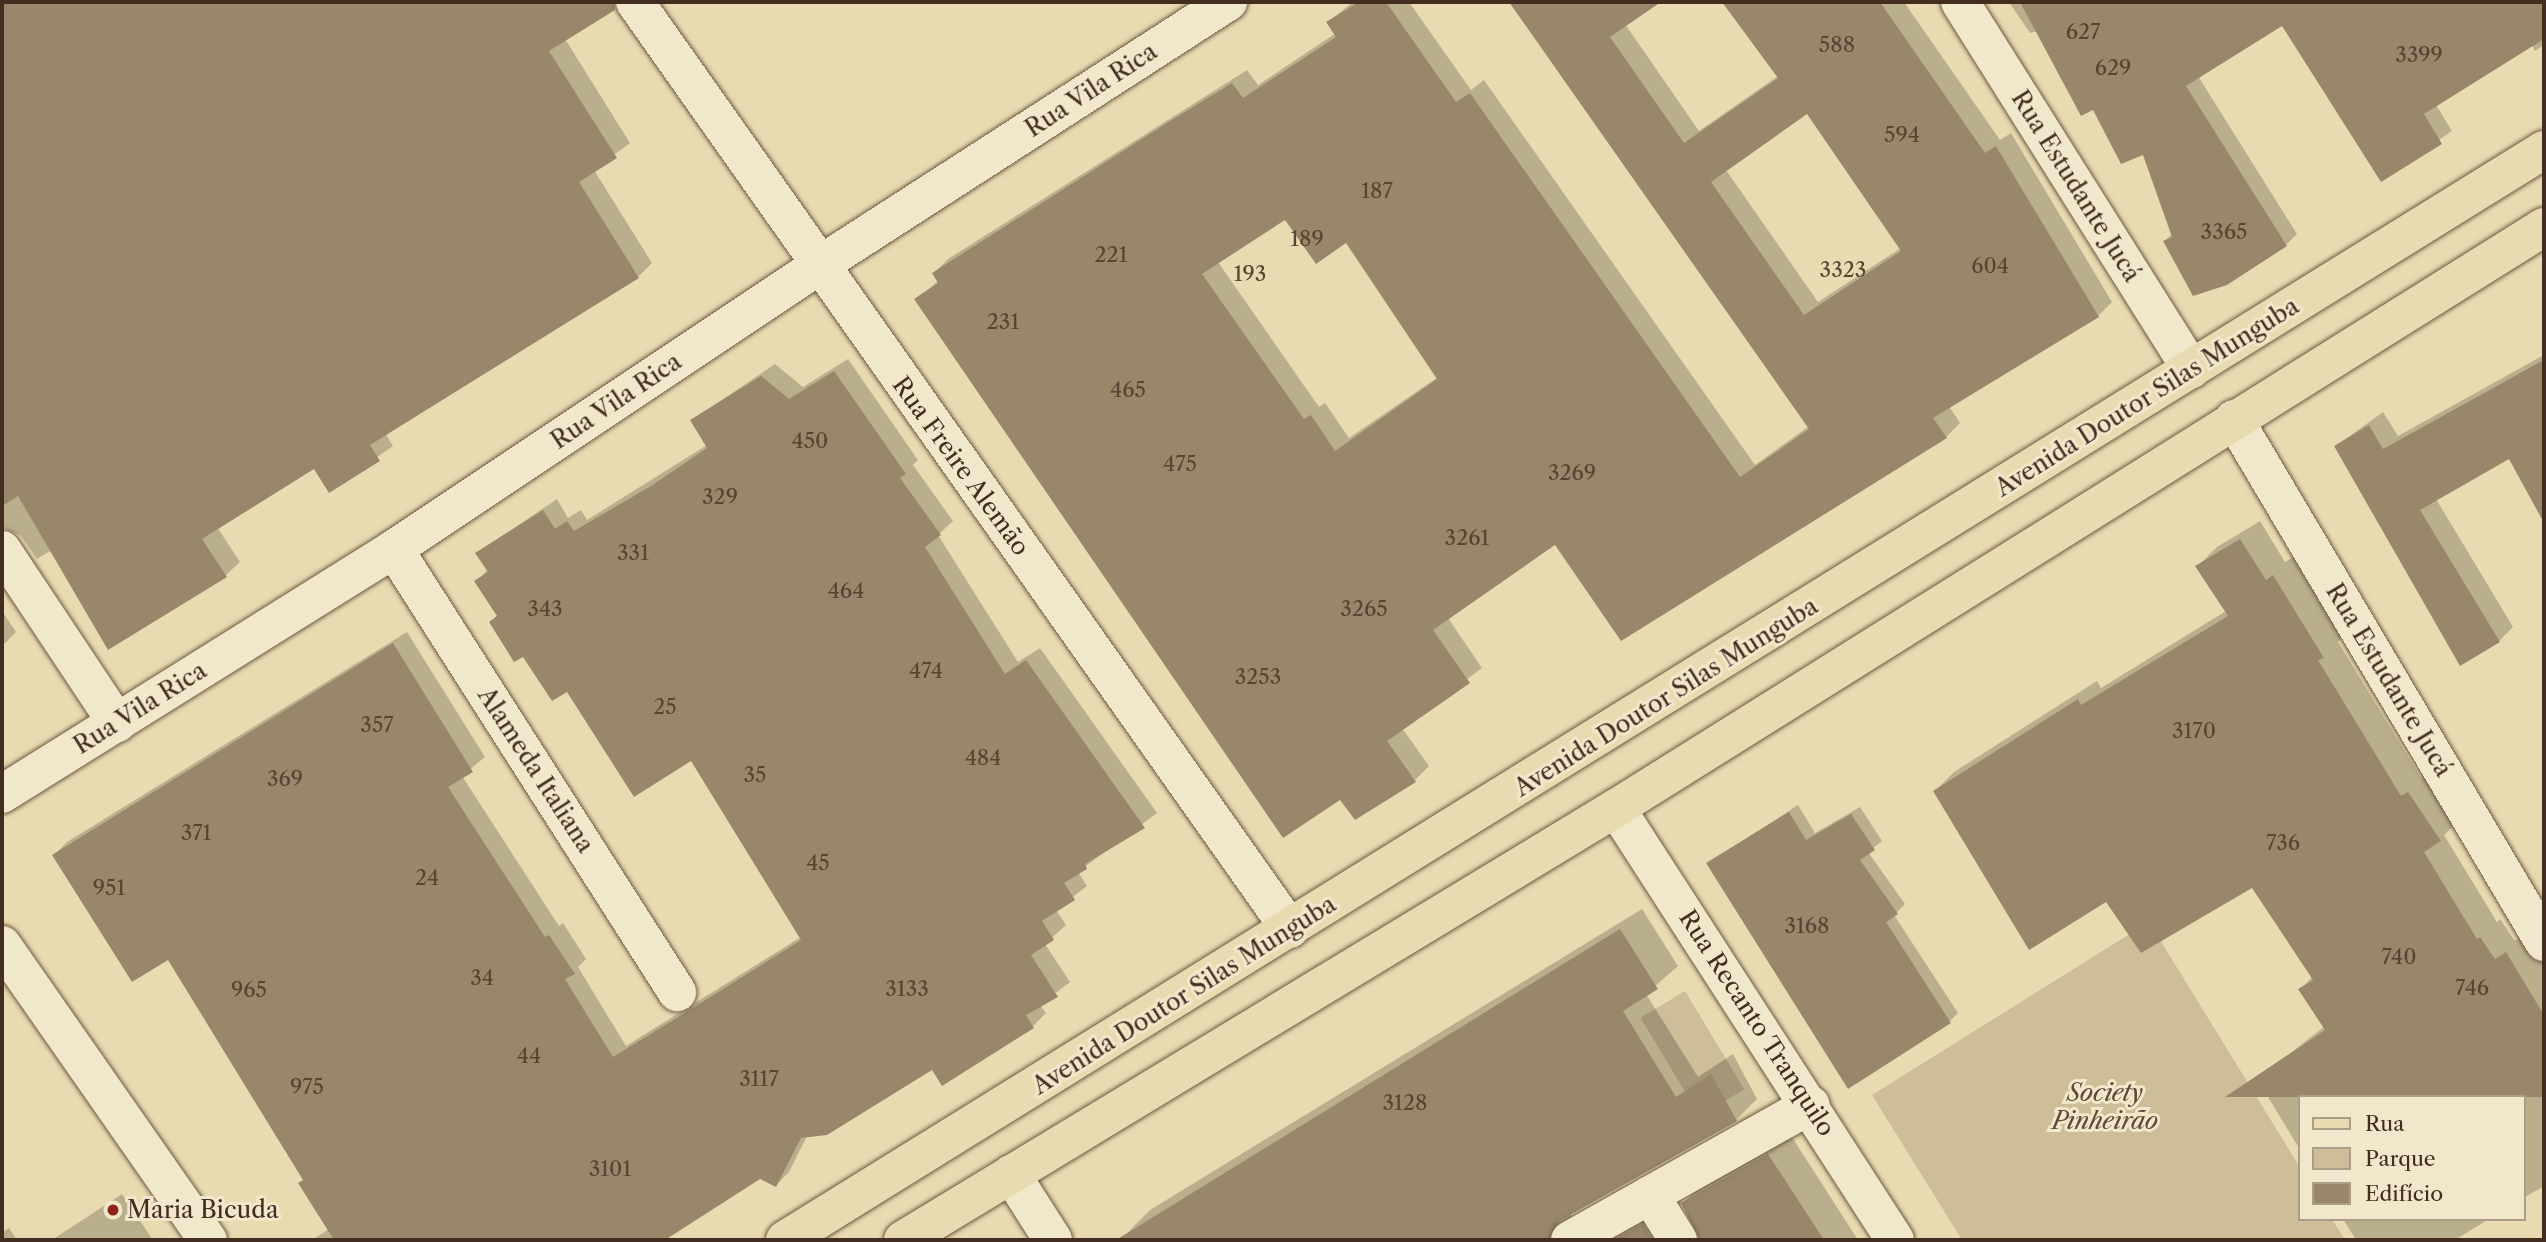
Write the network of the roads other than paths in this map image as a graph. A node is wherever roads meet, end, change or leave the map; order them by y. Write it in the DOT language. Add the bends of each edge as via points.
graph roads {
  1 [pos="635,2"];
  2 [pos="1227,2"];
  3 [pos="1960,2"];
  4 [pos="2544,150"];
  5 [pos="2544,227"];
  6 [pos="818,266"];
  7 [pos="2192,369"];
  8 [pos="2234,419"];
  9 [pos="394,549"];
  10 [pos="2,550"];
  11 [pos="117,723"];
  12 [pos="2,794"];
  13 [pos="1616,808"];
  14 [pos="1290,929"];
  15 [pos="2544,942"];
  16 [pos="2,945"];
  17 [pos="677,992"];
  18 [pos="1811,1105"];
  19 [pos="1011,1174"];
  20 [pos="1650,1195"];
  21 [pos="208,1240"];
  22 [pos="785,1240"];
  23 [pos="903,1240"];
  24 [pos="1053,1240"];
  25 [pos="1570,1240"];
  26 [pos="1678,1240"];
  27 [pos="1895,1240"];
  1 -- 6 [label="street, Rua Freire Alemão"];
  2 -- 6 [label="street, Rua Vila Rica"];
  3 -- 7 [label="street, Rua Estudante Jucá"];
  4 -- 7 [label="main road, Avenida Doutor Silas Munguba"];
  5 -- 8 [label="main road"];
  6 -- 9 [label="street, Rua Vila Rica"];
  6 -- 14 [label="street, Rua Freire Alemão"];
  7 -- 14 [label="main road, Avenida Doutor Silas Munguba"];
  8 -- 13 [label="main road"];
  8 -- 15 [label="street, Rua Estudante Jucá"];
  9 -- 11 [label="street, Rua Vila Rica"];
  9 -- 17 [label="street, Alameda Italiana"];
  10 -- 11 [label="street"];
  11 -- 12 [label="street, Rua Vila Rica"];
  13 -- 18 [label="street, Rua Recanto Tranquilo"];
  13 -- 19 [label="main road"];
  14 -- 22 [label="main road, Avenida Doutor Silas Munguba"];
  16 -- 21 [label="street"];
  18 -- 20 [label="street"];
  18 -- 27 [label="street, Rua Recanto Tranquilo"];
  19 -- 23 [label="main road"];
  19 -- 24 [label="street"];
  20 -- 25 [label="street"];
  20 -- 26 [label="street"];
}
